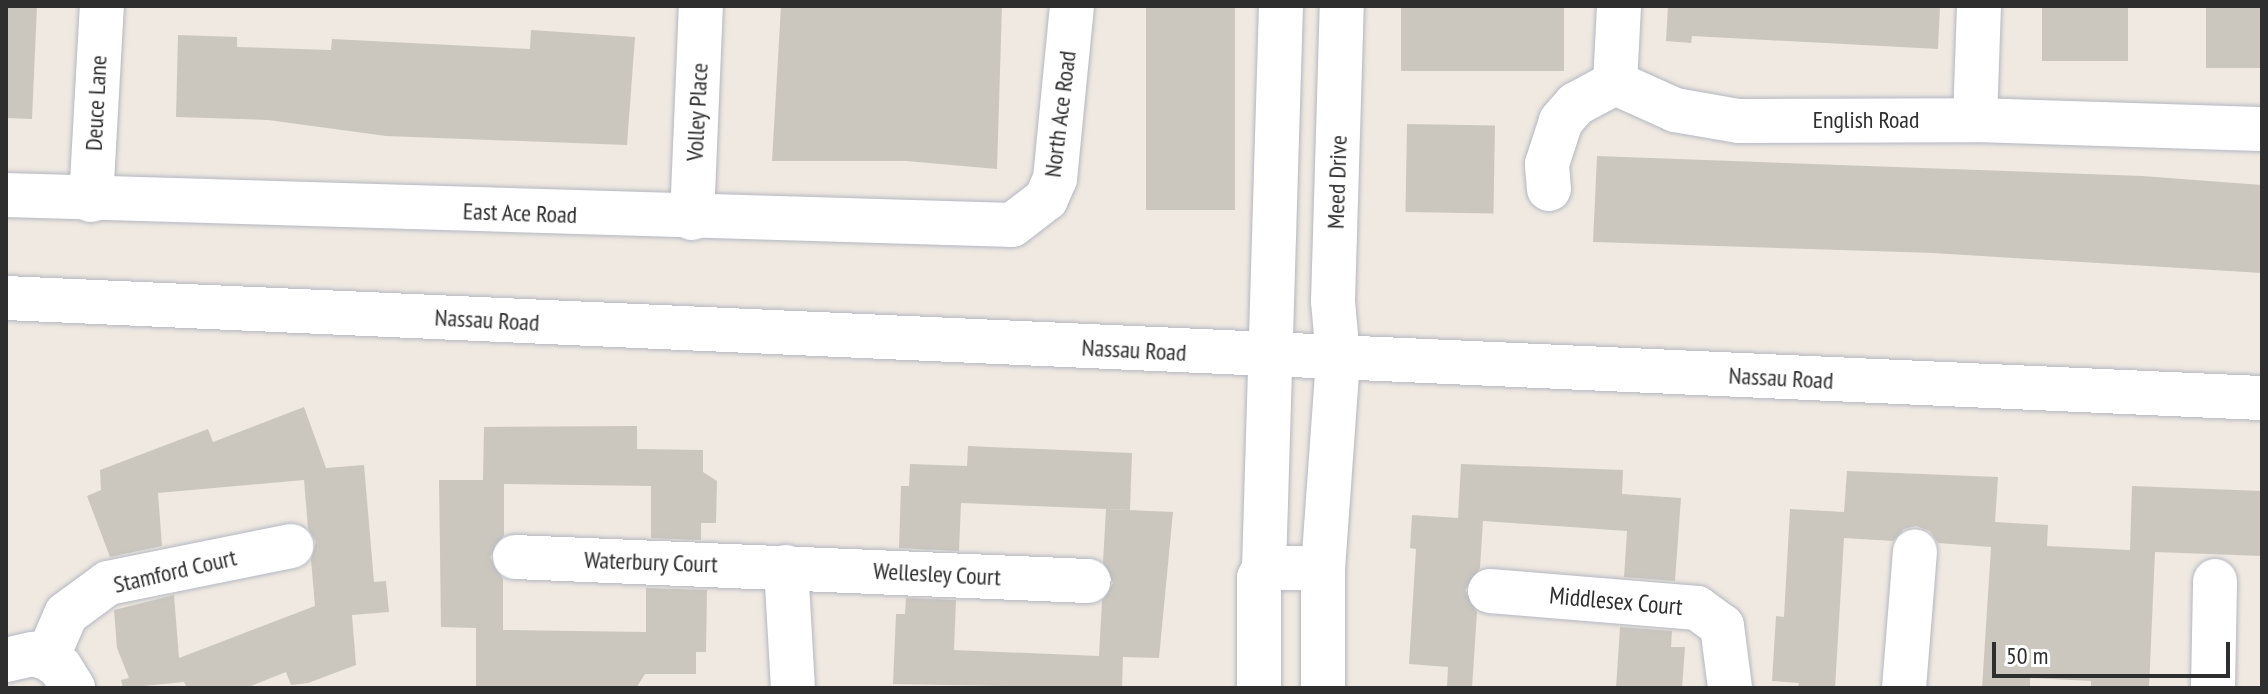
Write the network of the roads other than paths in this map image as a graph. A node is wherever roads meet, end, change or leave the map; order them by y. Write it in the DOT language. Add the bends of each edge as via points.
graph roads {
  1 [pos="102,6"];
  2 [pos="701,6"];
  3 [pos="1072,6"];
  4 [pos="1281,6"];
  5 [pos="1342,6"];
  6 [pos="1619,6"];
  7 [pos="1979,6"];
  8 [pos="1615,83"];
  9 [pos="1975,120"];
  10 [pos="2262,129"];
  11 [pos="1549,189"];
  12 [pos="6,195"];
  13 [pos="91,200"];
  14 [pos="1031,215"];
  15 [pos="692,218"];
  16 [pos="6,298"];
  17 [pos="1267,356"];
  18 [pos="1338,358"];
  19 [pos="2262,398"];
  20 [pos="291,546"];
  21 [pos="1915,551"];
  22 [pos="515,557"];
  23 [pos="786,567"];
  24 [pos="1264,568"];
  25 [pos="1323,569"];
  26 [pos="1088,581"];
  27 [pos="2215,581"];
  28 [pos="1490,591"];
  29 [pos="42,669"];
  30 [pos="793,688"];
  31 [pos="1259,688"];
  32 [pos="1323,688"];
  33 [pos="1730,688"];
  34 [pos="1904,688"];
  35 [pos="2213,688"];
  1 -- 13 [label="street, Deuce Lane"];
  2 -- 15 [label="street, Volley Place"];
  3 -- 14 [label="street, North Ace Road" via="1055,179"];
  4 -- 17 [label="street"];
  5 -- 18 [label="street, Meed Drive" via="1333,301"];
  6 -- 8 [label="street"];
  7 -- 9 [label="street"];
  8 -- 9 [label="street, English Road" via="1675,110 1717,119"];
  8 -- 11 [label="street" via="1576,104 1561,121 1547,164"];
  9 -- 10 [label="street, English Road"];
  12 -- 13 [label="street, East Ace Road"];
  13 -- 15 [label="street, East Ace Road"];
  14 -- 15 [label="street, East Ace Road" via="990,228"];
  16 -- 17 [label="street, Nassau Road"];
  17 -- 18 [label="street, Nassau Road"];
  17 -- 24 [label="street"];
  18 -- 19 [label="street, Nassau Road"];
  18 -- 25 [label="street, Meed Drive"];
  20 -- 29 [label="street, Stamford Court" via="108,583 66,614"];
  21 -- 34 [label="street"];
  22 -- 23 [label="street, Waterbury Court"];
  23 -- 26 [label="street, Wellesley Court"];
  23 -- 30 [label="street"];
  24 -- 25 [label="street"];
  24 -- 31 [label="street" via="1259,578"];
  25 -- 32 [label="street, Meed Drive"];
  27 -- 35 [label="street"];
  28 -- 33 [label="street, Middlesex Court" via="1697,608 1722,626"];
}
